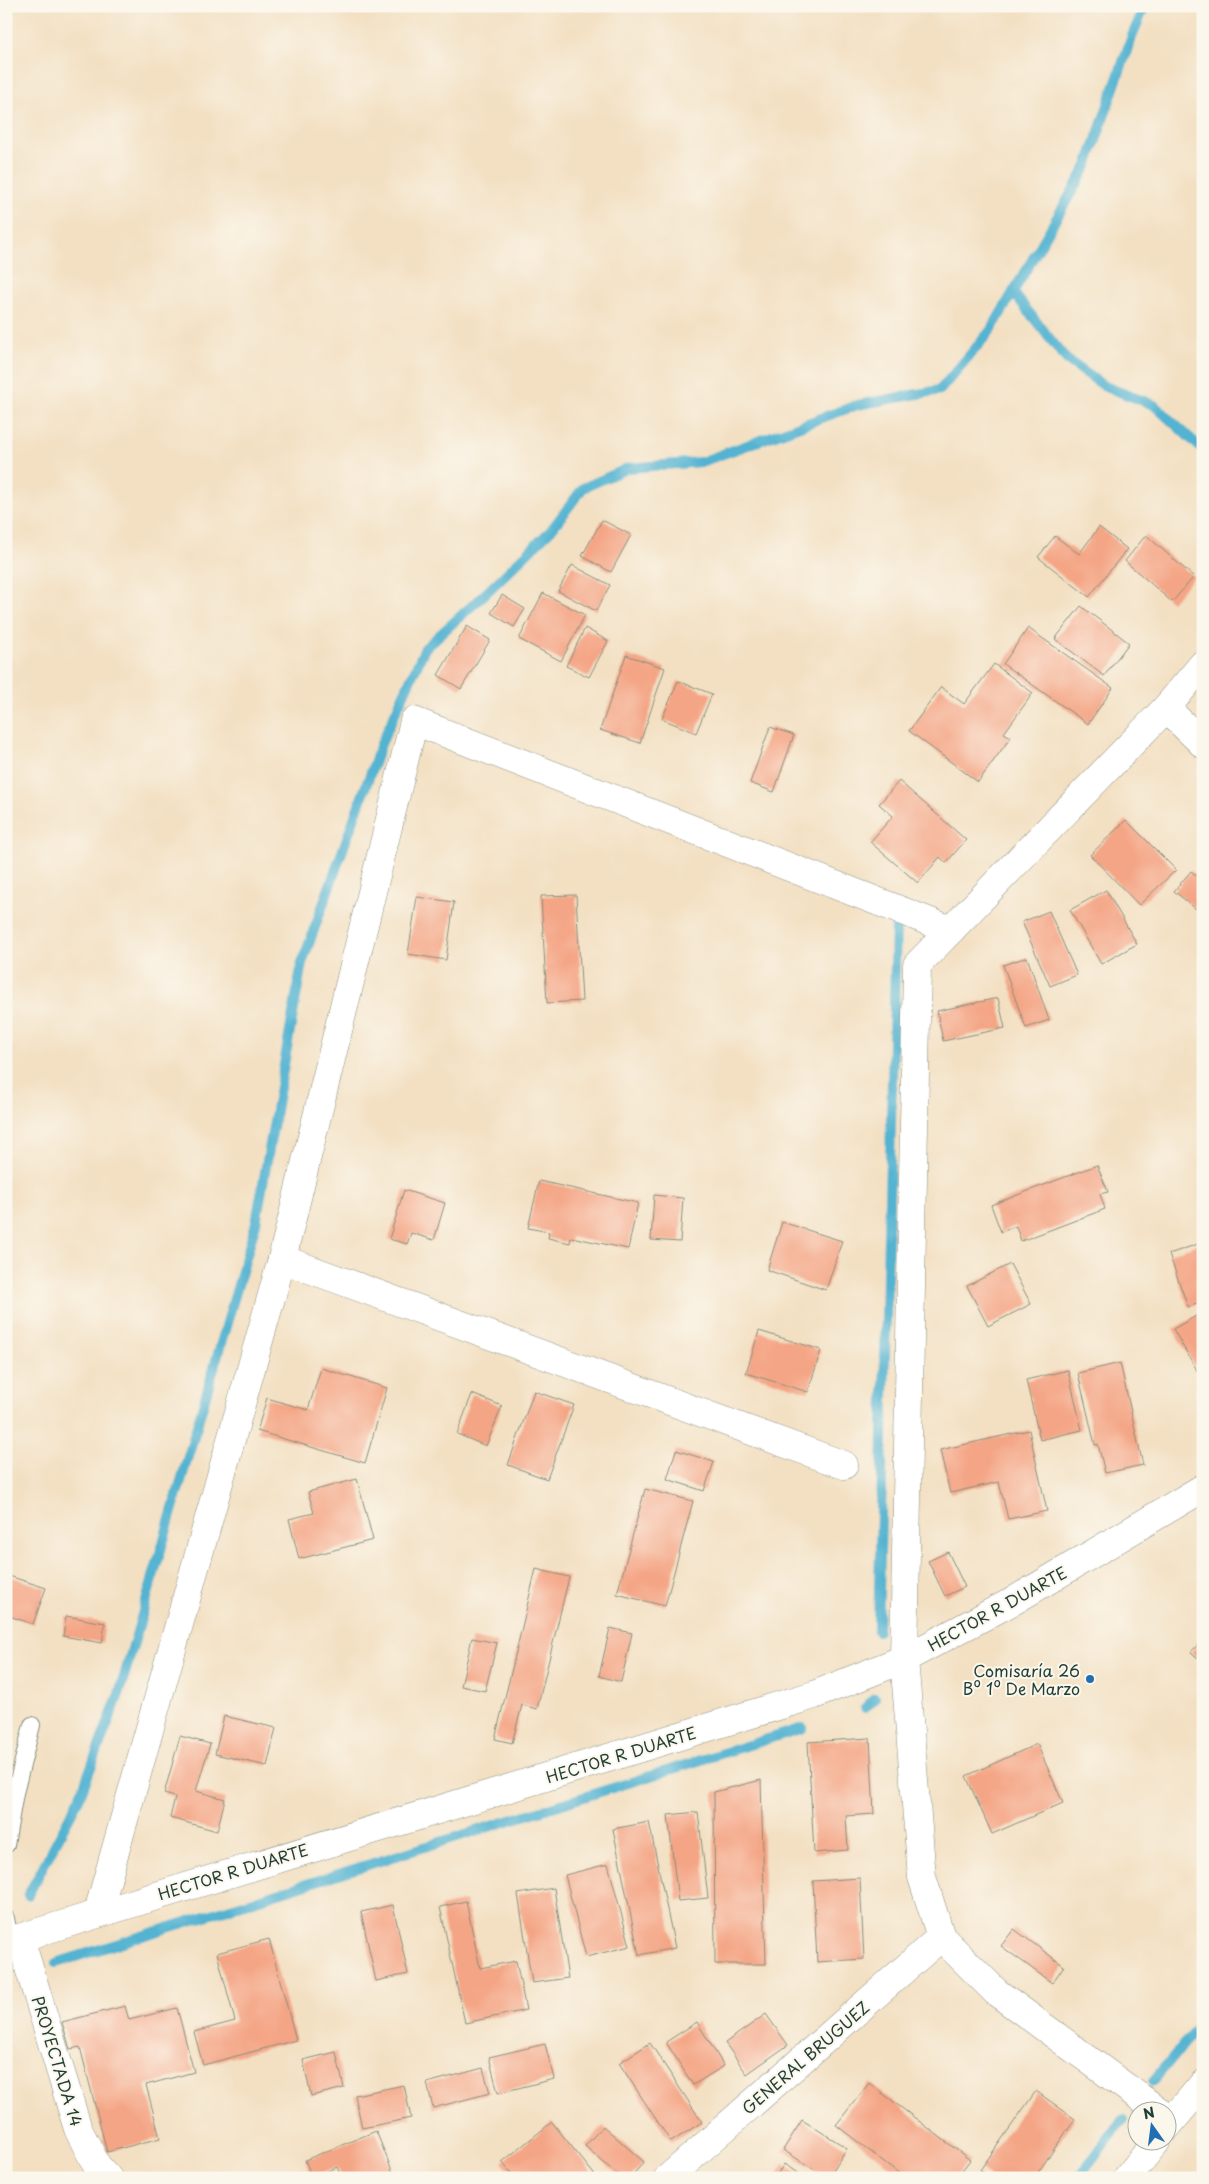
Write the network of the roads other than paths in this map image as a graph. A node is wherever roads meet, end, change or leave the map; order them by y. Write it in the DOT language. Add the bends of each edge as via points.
graph roads {
  1 [pos="1203,664"];
  2 [pos="1166,708"];
  3 [pos="1203,744"];
  4 [pos="951,930"];
  5 [pos="282,1259"];
  6 [pos="844,1465"];
  7 [pos="1203,1488"];
  8 [pos="904,1659"];
  9 [pos="32,1725"];
  10 [pos="6,1845"];
  11 [pos="98,1912"];
  12 [pos="11,1934"];
  13 [pos="941,1937"];
  14 [pos="1203,2084"];
  15 [pos="1143,2102"];
  16 [pos="1176,2110"];
  17 [pos="1148,2152"];
  18 [pos="108,2178"];
  19 [pos="668,2178"];
  20 [pos="1127,2178"];
  1 -- 2 [label="street"];
  2 -- 3 [label="street"];
  2 -- 4 [label="street"];
  4 -- 5 [label="street" via="414,722"];
  4 -- 8 [label="street" via="917,965"];
  5 -- 6 [label="street"];
  5 -- 11 [label="street"];
  7 -- 8 [label="street, HECTOR R DUARTE" via="1014,1600"];
  8 -- 11 [label="street, HECTOR R DUARTE" via="814,1695"];
  8 -- 13 [label="street" via="922,1878"];
  9 -- 10 [label="lane"];
  11 -- 12 [label="street, HECTOR R DUARTE"];
  12 -- 18 [label="street, PROYECTADA 14" via="78,2129 97,2166"];
  13 -- 15 [label="street" via="996,1992"];
  13 -- 19 [label="street, GENERAL BRUGUEZ"];
  14 -- 16 [label="street"];
  17 -- 20 [label="street"];
}
